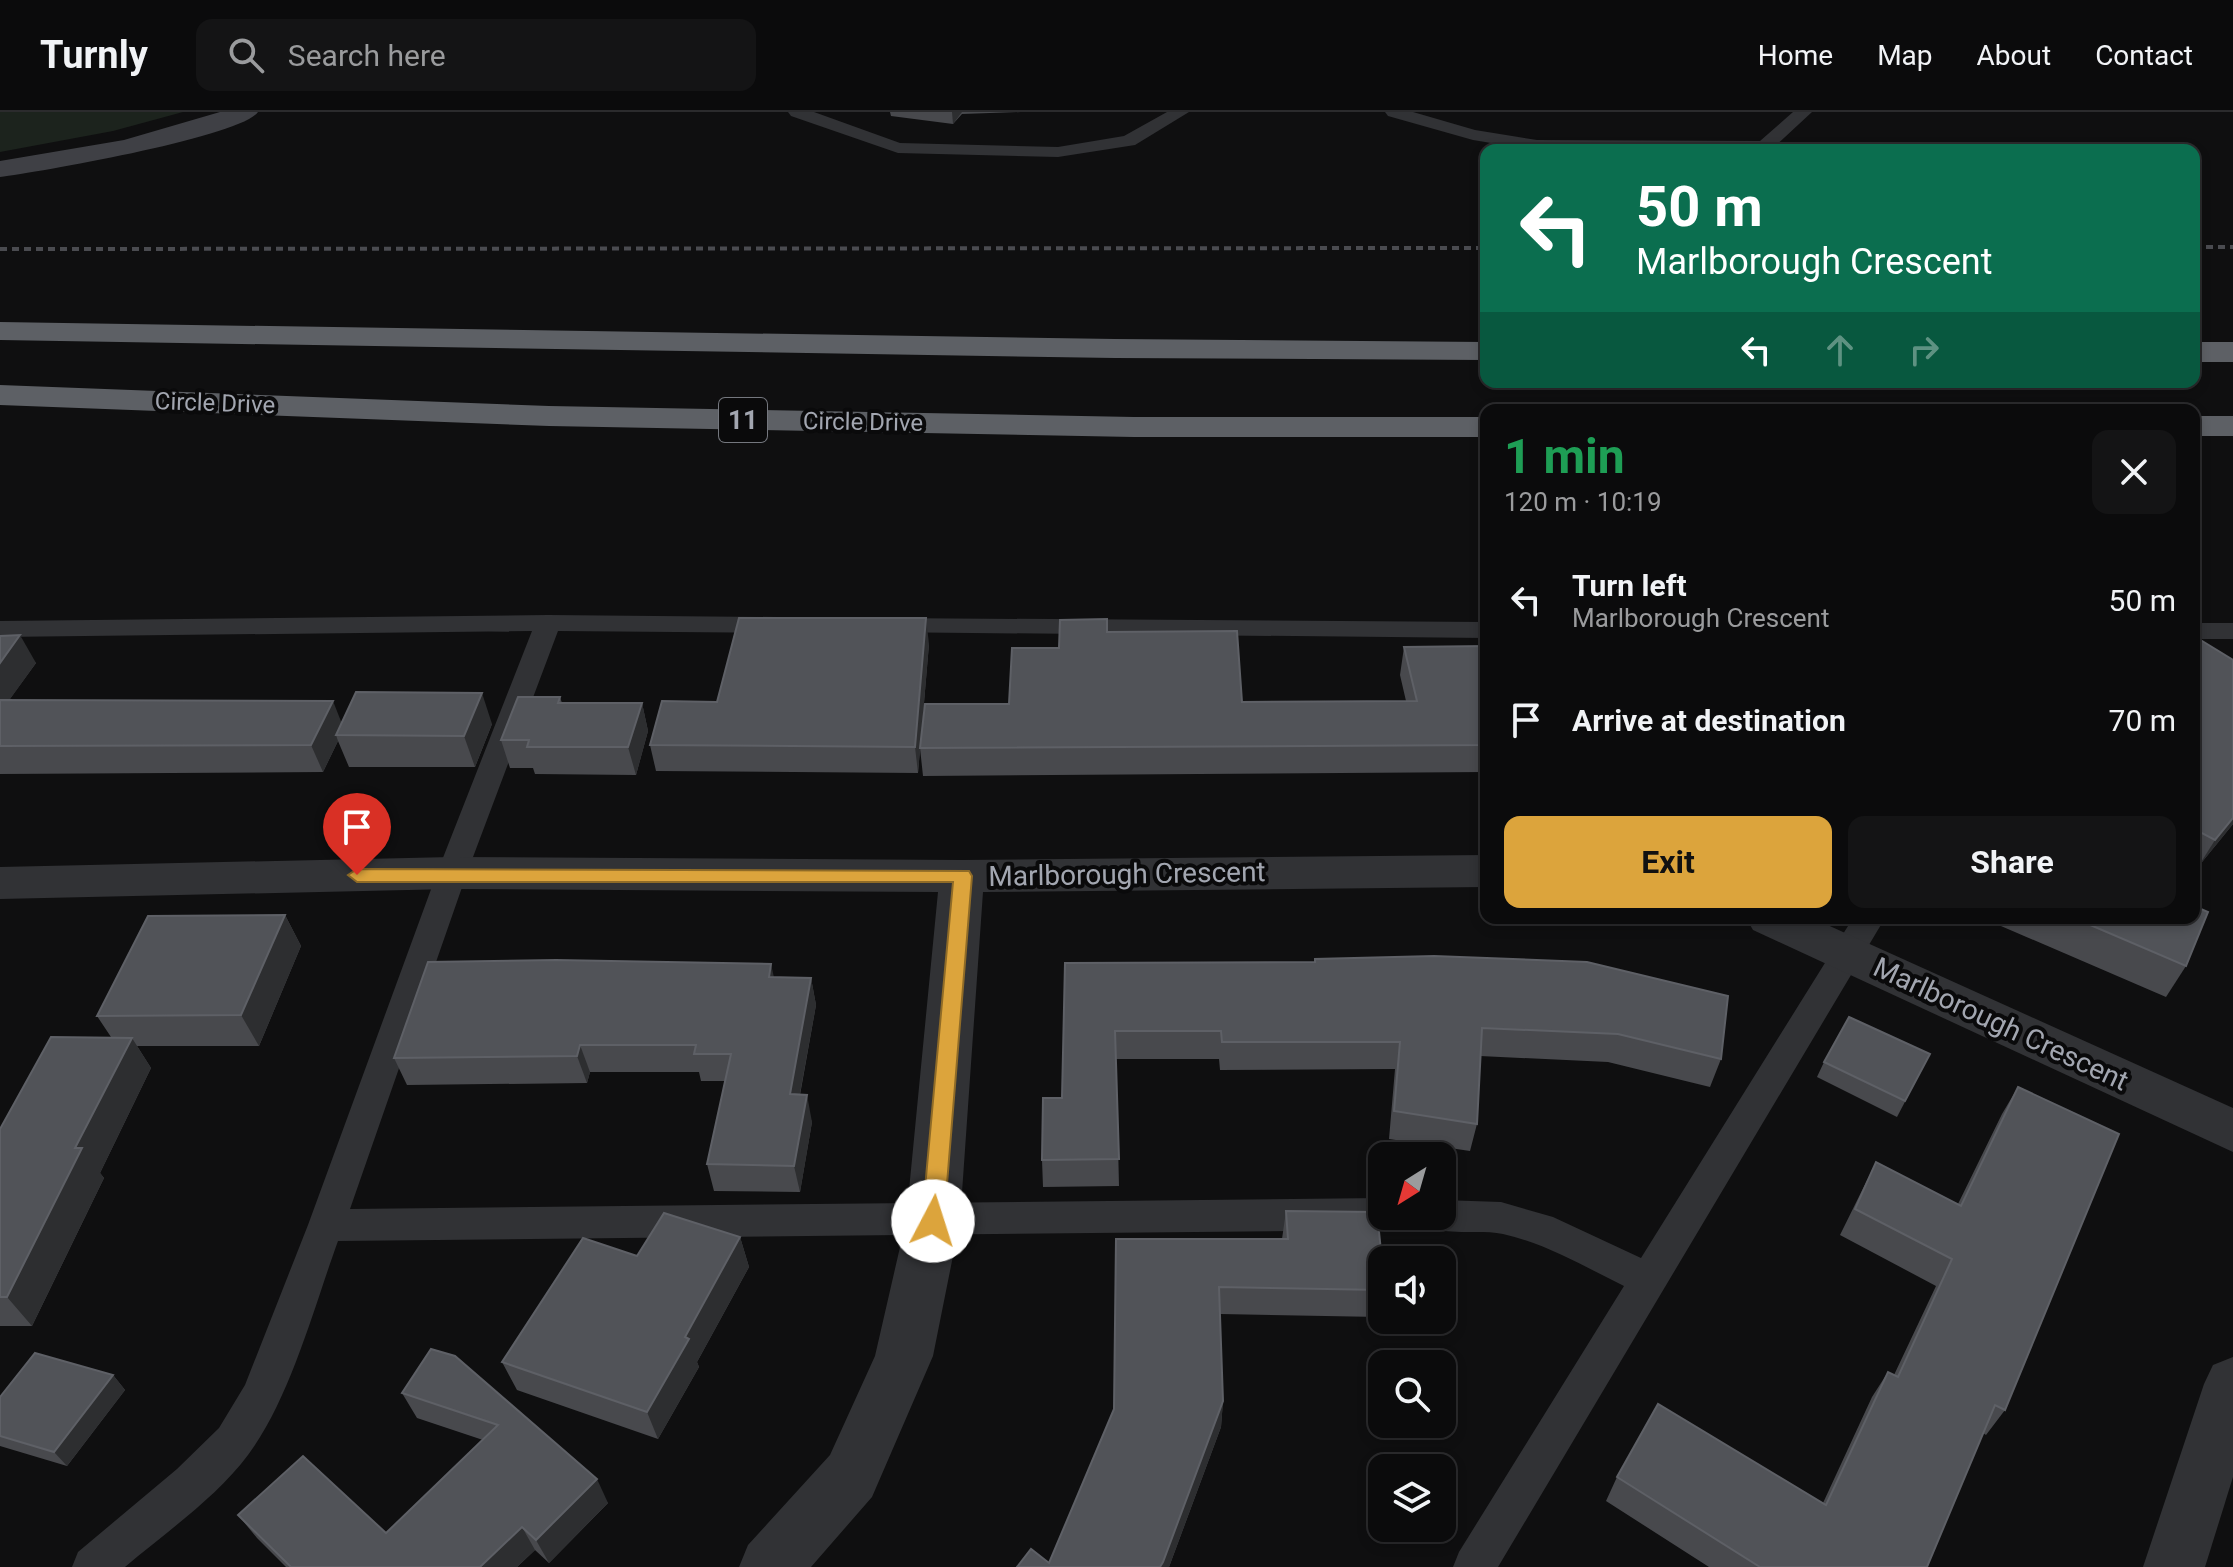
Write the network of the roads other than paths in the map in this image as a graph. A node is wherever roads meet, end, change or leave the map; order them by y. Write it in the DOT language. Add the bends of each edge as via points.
graph roads {
  1 [pos="245,112"];
  2 [pos="797,112"];
  3 [pos="1180,112"];
  4 [pos="1394,112"];
  5 [pos="1803,112"];
  6 [pos="1531,144"];
  7 [pos="1767,144"];
  8 [pos="0,169"];
  9 [pos="0,320"];
  10 [pos="0,331"];
  11 [pos="397,335"];
  12 [pos="1480,351"];
  13 [pos="2200,352"];
  14 [pos="2233,352"];
  15 [pos="0,395"];
  16 [pos="2200,426"];
  17 [pos="2233,426"];
  18 [pos="1480,427"];
  19 [pos="548,623"];
  20 [pos="802,625"];
  21 [pos="866,626"];
  22 [pos="0,629"];
  23 [pos="1480,630"];
  24 [pos="2200,631"];
  25 [pos="2233,631"];
  26 [pos="1480,871"];
  27 [pos="452,873"];
  28 [pos="962,876"];
  29 [pos="2,887"];
  30 [pos="1799,924"];
  31 [pos="1858,936"];
  32 [pos="2233,1131"];
  33 [pos="1368,1214"];
  34 [pos="1456,1216"];
  35 [pos="933,1221"];
  36 [pos="326,1225"];
  37 [pos="1648,1280"];
  38 [pos="2233,1384"];
  39 [pos="93,1567"];
  40 [pos="770,1567"];
  41 [pos="1474,1567"];
  42 [pos="2174,1567"];
  1 -- 8 [label="street" via="47,164"];
  2 -- 3 [label="lane" via="898,148 1058,152 1129,141"];
  4 -- 6 [label="lane" via="1473,135"];
  5 -- 7 [label="lane"];
  9 -- 11 [label="highway"];
  10 -- 11 [label="highway"];
  11 -- 12 [label="highway" via="1170,351"];
  13 -- 14 [label="highway"];
  15 -- 18 [label="highway, Circle Drive / 11" via="564,417"];
  16 -- 17 [label="highway"];
  19 -- 20 [label="lane"];
  19 -- 22 [label="lane"];
  19 -- 27 [label="lane"];
  21 -- 23 [label="lane"];
  24 -- 25 [label="lane"];
  26 -- 28 [label="street, Marlborough Crescent"];
  27 -- 28 [label="street, Marlborough Crescent"];
  27 -- 29 [label="street, Marlborough Crescent"];
  27 -- 36 [label="lane"];
  28 -- 35 [label="street"];
  30 -- 31 [label="street, Marlborough Crescent"];
  31 -- 32 [label="street, Marlborough Crescent"];
  31 -- 37 [label="lane"];
  33 -- 35 [label="lane"];
  34 -- 37 [label="lane" via="1501,1218 1553,1233"];
  35 -- 36 [label="lane"];
  35 -- 40 [label="street" via="904,1356 851,1476"];
  36 -- 39 [label="lane" via="261,1395 233,1442"];
  37 -- 41 [label="lane"];
  38 -- 42 [label="street"];
}
